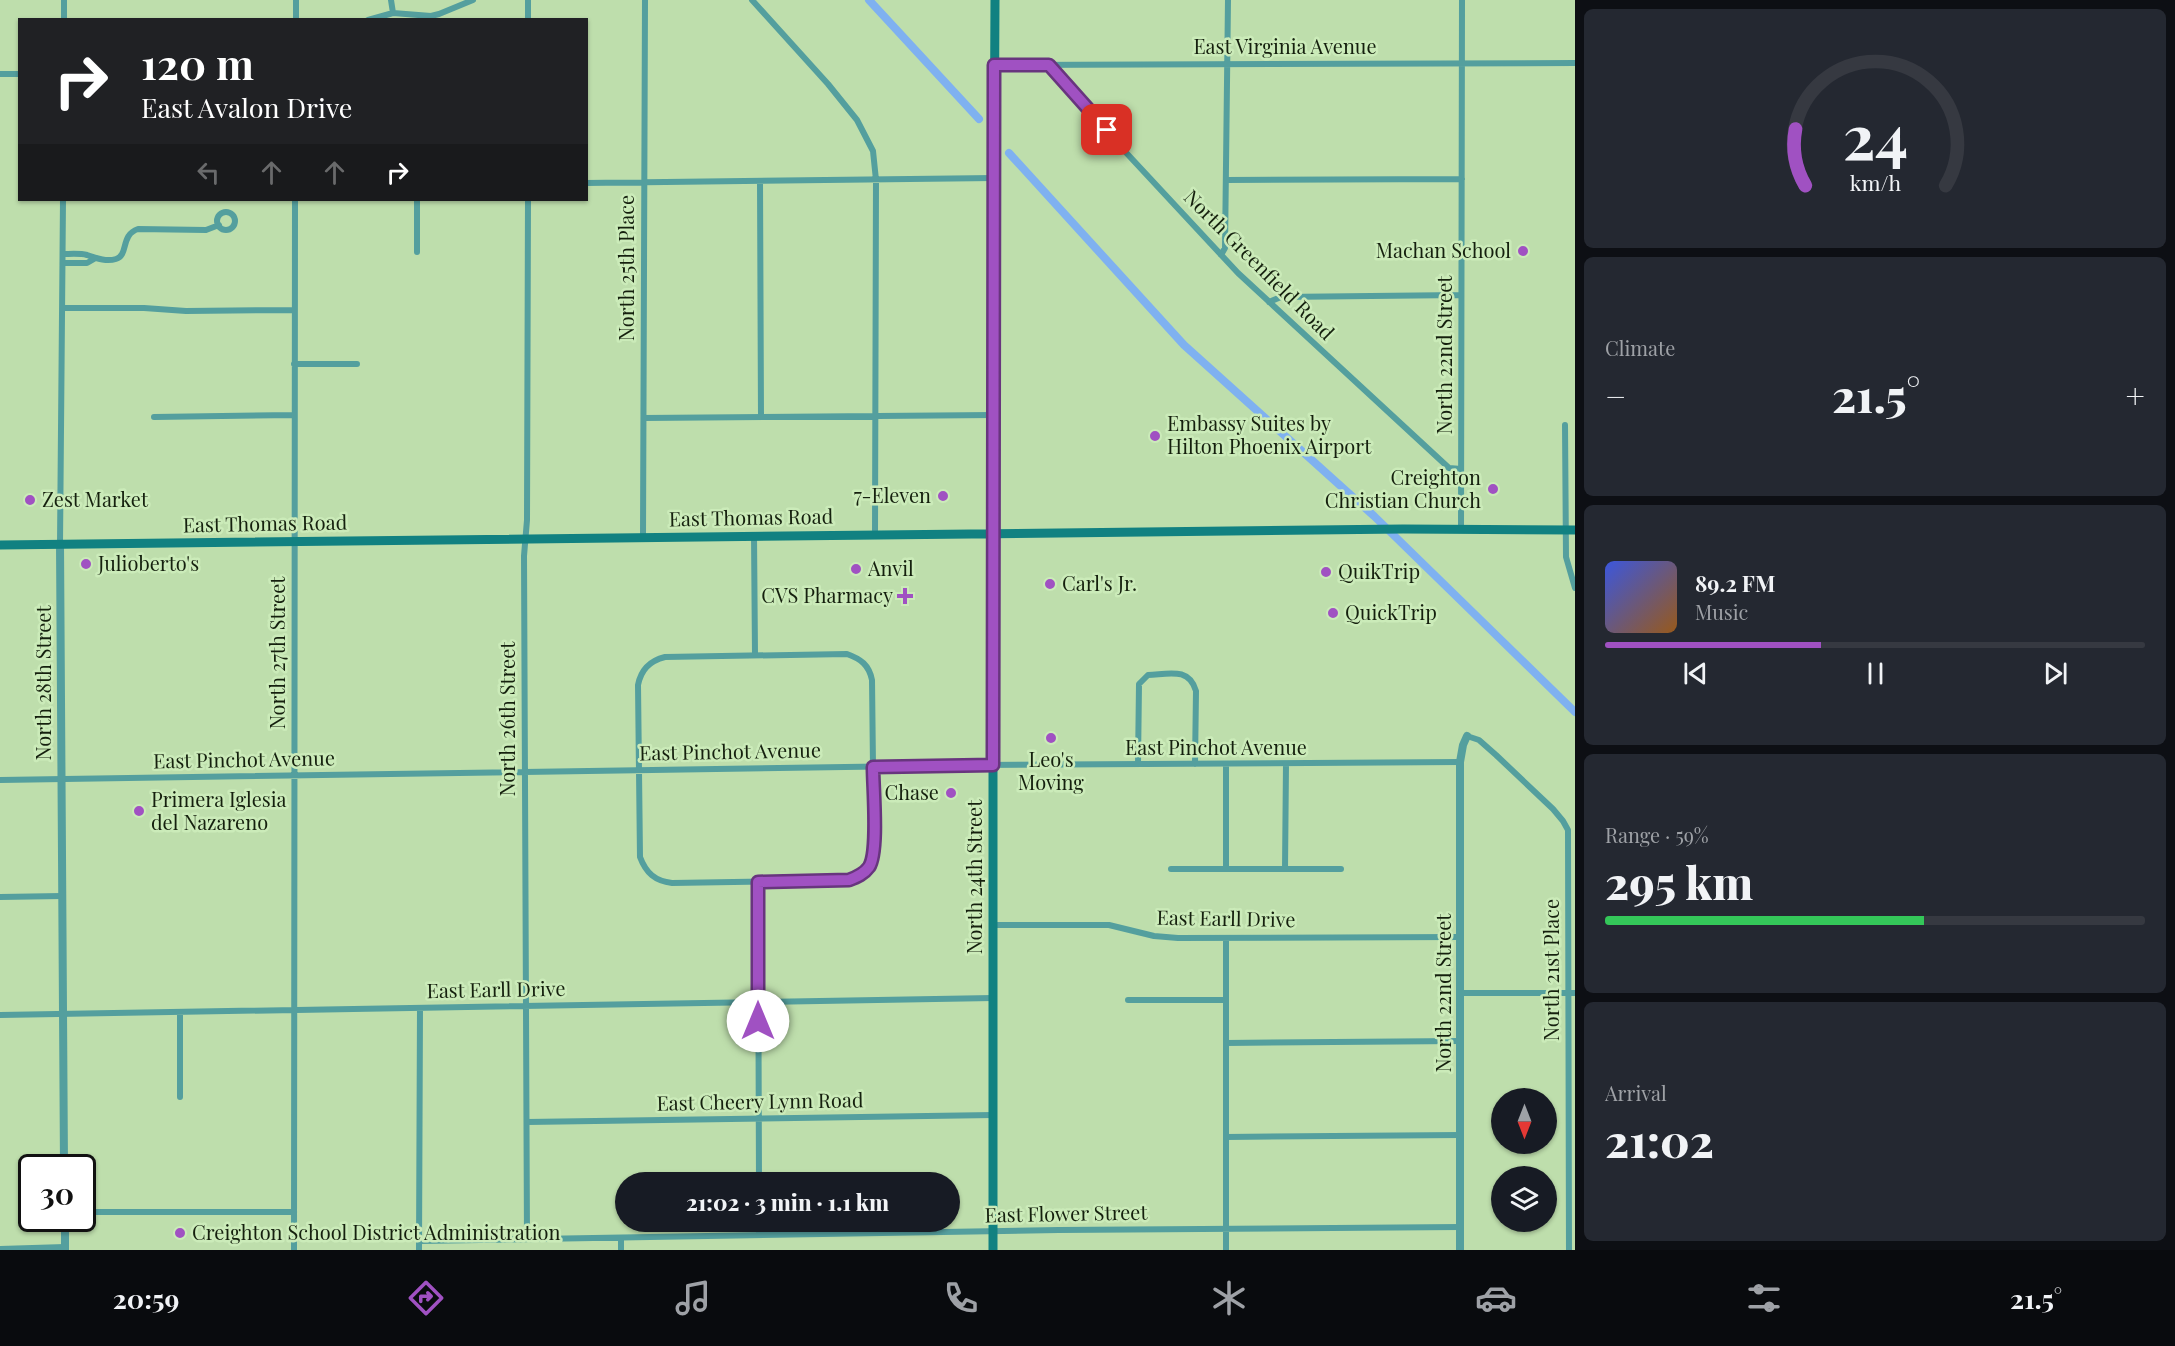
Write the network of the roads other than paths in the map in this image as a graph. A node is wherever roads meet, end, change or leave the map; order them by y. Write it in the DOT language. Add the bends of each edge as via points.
graph roads {
  1 [pos="64,0"];
  2 [pos="296,0"];
  3 [pos="391,0"];
  4 [pos="473,0"];
  5 [pos="528,0"];
  6 [pos="645,0"];
  7 [pos="752,0"];
  8 [pos="995,0"];
  9 [pos="1228,0"];
  10 [pos="1462,0"];
  11 [pos="393,13"];
  12 [pos="440,17"];
  13 [pos="64,18"];
  14 [pos="296,18"];
  15 [pos="375,18"];
  16 [pos="528,18"];
  17 [pos="1227,63"];
  18 [pos="1575,63"];
  19 [pos="1462,64"];
  20 [pos="994,65"];
  21 [pos="1049,65"];
  22 [pos="0,74"];
  23 [pos="18,74"];
  24 [pos="994,178"];
  25 [pos="1462,179"];
  26 [pos="876,180"];
  27 [pos="1226,180"];
  28 [pos="760,182"];
  29 [pos="588,183"];
  30 [pos="644,183"];
  31 [pos="63,201"];
  32 [pos="295,201"];
  33 [pos="417,201"];
  34 [pos="528,201"];
  35 [pos="219,225"];
  36 [pos="417,252"];
  37 [pos="63,254"];
  38 [pos="1221,255"];
  39 [pos="94,259"];
  40 [pos="63,263"];
  41 [pos="1461,295"];
  42 [pos="1269,302"];
  43 [pos="62,308"];
  44 [pos="294,310"];
  45 [pos="294,364"];
  46 [pos="357,364"];
  47 [pos="294,415"];
  48 [pos="993,415"];
  49 [pos="876,416"];
  50 [pos="154,417"];
  51 [pos="761,417"];
  52 [pos="644,418"];
  53 [pos="1565,425"];
  54 [pos="1461,469"];
  55 [pos="1461,529"];
  56 [pos="1565,530"];
  57 [pos="1575,530"];
  58 [pos="993,533"];
  59 [pos="875,534"];
  60 [pos="754,535"];
  61 [pos="643,537"];
  62 [pos="526,538"];
  63 [pos="295,542"];
  64 [pos="0,544"];
  65 [pos="60,544"];
  66 [pos="1575,588"];
  67 [pos="755,656"];
  68 [pos="1467,736"];
  69 [pos="1460,762"];
  70 [pos="1137,764"];
  71 [pos="1195,764"];
  72 [pos="1226,764"];
  73 [pos="1286,764"];
  74 [pos="993,765"];
  75 [pos="873,767"];
  76 [pos="525,770"];
  77 [pos="640,770"];
  78 [pos="295,776"];
  79 [pos="62,779"];
  80 [pos="0,780"];
  81 [pos="1341,868"];
  82 [pos="1172,869"];
  83 [pos="1226,869"];
  84 [pos="1285,869"];
  85 [pos="758,882"];
  86 [pos="62,896"];
  87 [pos="0,897"];
  88 [pos="993,925"];
  89 [pos="1460,937"];
  90 [pos="1226,938"];
  91 [pos="1460,993"];
  92 [pos="1572,993"];
  93 [pos="993,998"];
  94 [pos="1128,1000"];
  95 [pos="1226,1000"];
  96 [pos="758,1002"];
  97 [pos="526,1006"];
  98 [pos="420,1008"];
  99 [pos="295,1010"];
  100 [pos="180,1012"];
  101 [pos="63,1014"];
  102 [pos="0,1015"];
  103 [pos="1460,1041"];
  104 [pos="1226,1043"];
  105 [pos="180,1097"];
  106 [pos="993,1115"];
  107 [pos="760,1118"];
  108 [pos="527,1122"];
  109 [pos="1460,1135"];
  110 [pos="1226,1137"];
  111 [pos="64,1154"];
  112 [pos="759,1172"];
  113 [pos="96,1212"];
  114 [pos="294,1212"];
  115 [pos="1460,1227"];
  116 [pos="1226,1228"];
  117 [pos="993,1231"];
  118 [pos="65,1232"];
  119 [pos="759,1234"];
  120 [pos="621,1238"];
  121 [pos="527,1239"];
  122 [pos="420,1241"];
  123 [pos="0,1249"];
  124 [pos="65,1249"];
  125 [pos="294,1250"];
  126 [pos="419,1250"];
  127 [pos="621,1250"];
  128 [pos="993,1250"];
  129 [pos="1226,1250"];
  130 [pos="1460,1250"];
  131 [pos="1569,1250"];
  1 -- 13 [label="street"];
  2 -- 14 [label="street"];
  3 -- 11 [label="street"];
  4 -- 12 [label="street"];
  5 -- 16 [label="street"];
  6 -- 30 [label="street, North 25th Place"];
  7 -- 26 [label="street" via="857,120 873,151"];
  8 -- 20 [label="main road, North 24th Street"];
  9 -- 17 [label="street"];
  10 -- 19 [label="street, North 22nd Street"];
  11 -- 12 [label="street"];
  11 -- 15 [label="street"];
  17 -- 19 [label="street, East Virginia Avenue"];
  17 -- 21 [label="street, East Virginia Avenue"];
  17 -- 27 [label="street"];
  18 -- 19 [label="street, East Virginia Avenue"];
  19 -- 25 [label="street, North 22nd Street"];
  20 -- 21 [label="street, East Virginia Avenue"];
  20 -- 24 [label="main road, North 24th Street"];
  21 -- 38 [label="street, North Greenfield Road"];
  22 -- 23 [label="street"];
  24 -- 26 [label="street"];
  24 -- 48 [label="main road, North 24th Street"];
  25 -- 27 [label="street"];
  25 -- 41 [label="street, North 22nd Street"];
  26 -- 28 [label="street"];
  26 -- 49 [label="street"];
  27 -- 38 [label="street" via="1225,248"];
  28 -- 30 [label="street"];
  28 -- 51 [label="street"];
  29 -- 30 [label="street"];
  30 -- 52 [label="street, North 25th Place"];
  31 -- 37 [label="street, North 28th Street"];
  32 -- 44 [label="street, North 27th Street"];
  33 -- 36 [label="street"];
  34 -- 62 [label="street, North 26th Street"];
  35 -- 39 [label="street" via="206,230 138,229 126,238 117,259"];
  37 -- 39 [label="street"];
  37 -- 40 [label="street, North 28th Street"];
  38 -- 42 [label="street, North Greenfield Road"];
  39 -- 40 [label="street" via="87,263"];
  40 -- 43 [label="street, North 28th Street"];
  41 -- 42 [label="street" via="1281,297"];
  41 -- 54 [label="street, North 22nd Street"];
  42 -- 54 [label="street, North Greenfield Road" via="1449,468"];
  43 -- 44 [label="street"];
  43 -- 65 [label="street, North 28th Street"];
  44 -- 45 [label="street, North 27th Street"];
  45 -- 46 [label="street"];
  45 -- 47 [label="street, North 27th Street"];
  47 -- 50 [label="street"];
  47 -- 63 [label="street, North 27th Street"];
  48 -- 49 [label="street"];
  48 -- 58 [label="main road, North 24th Street"];
  49 -- 51 [label="street"];
  49 -- 59 [label="street"];
  51 -- 52 [label="street"];
  52 -- 61 [label="street, North 25th Place"];
  53 -- 56 [label="street"];
  54 -- 55 [label="street, North 22nd Street"];
  55 -- 56 [label="main road, East Thomas Road"];
  55 -- 58 [label="main road, East Thomas Road"];
  56 -- 57 [label="main road, East Thomas Road"];
  56 -- 66 [label="street" via="1566,557"];
  58 -- 59 [label="main road, East Thomas Road"];
  58 -- 74 [label="main road, North 24th Street"];
  59 -- 60 [label="main road, East Thomas Road"];
  60 -- 61 [label="main road, East Thomas Road"];
  60 -- 67 [label="street"];
  61 -- 62 [label="main road, East Thomas Road"];
  62 -- 63 [label="main road, East Thomas Road"];
  62 -- 76 [label="street, North 26th Street"];
  63 -- 65 [label="main road, East Thomas Road"];
  63 -- 78 [label="street, North 27th Street"];
  64 -- 65 [label="main road, East Thomas Road"];
  65 -- 79 [label="street, North 28th Street"];
  67 -- 75 [label="street" via="847,654 864,663 872,680"];
  67 -- 77 [label="street" via="665,657 645,667 638,685"];
  68 -- 69 [label="street, North 22nd Street"];
  68 -- 92 [label="street, North 21st Place" via="1479,740 1497,755 1563,820 1568,830"];
  69 -- 73 [label="street, East Pinchot Avenue"];
  69 -- 89 [label="street, North 22nd Street"];
  70 -- 71 [label="street, East Pinchot Avenue"];
  70 -- 71 [label="street" via="1139,684 1148,675 1179,674 1189,677 1196,691"];
  70 -- 74 [label="street, East Pinchot Avenue"];
  71 -- 72 [label="street, East Pinchot Avenue"];
  72 -- 73 [label="street, East Pinchot Avenue"];
  72 -- 83 [label="street"];
  73 -- 84 [label="street"];
  74 -- 75 [label="street, East Pinchot Avenue"];
  74 -- 88 [label="main road, North 24th Street"];
  75 -- 77 [label="street, East Pinchot Avenue"];
  75 -- 85 [label="street" via="874,853 868,868 849,880"];
  76 -- 77 [label="street, East Pinchot Avenue"];
  76 -- 78 [label="street, East Pinchot Avenue"];
  76 -- 97 [label="street, North 26th Street"];
  77 -- 85 [label="street" via="640,857 648,873 672,884"];
  78 -- 79 [label="street, East Pinchot Avenue"];
  78 -- 99 [label="street, North 27th Street"];
  79 -- 80 [label="street, East Pinchot Avenue"];
  79 -- 86 [label="street, North 28th Street"];
  81 -- 84 [label="street"];
  82 -- 83 [label="street"];
  83 -- 84 [label="street"];
  85 -- 96 [label="street"];
  86 -- 87 [label="street"];
  86 -- 101 [label="street, North 28th Street"];
  88 -- 90 [label="street, East Earll Drive" via="1098,924 1162,937"];
  88 -- 93 [label="main road, North 24th Street"];
  89 -- 90 [label="street, East Earll Drive"];
  89 -- 91 [label="street, North 22nd Street"];
  90 -- 95 [label="street"];
  91 -- 92 [label="street"];
  91 -- 103 [label="street, North 22nd Street"];
  92 -- 131 [label="street, North 21st Place"];
  93 -- 96 [label="street, East Earll Drive"];
  93 -- 106 [label="main road, North 24th Street"];
  94 -- 95 [label="street"];
  95 -- 104 [label="street"];
  96 -- 97 [label="street, East Earll Drive"];
  96 -- 107 [label="street"];
  97 -- 98 [label="street, East Earll Drive"];
  97 -- 108 [label="street, North 26th Street"];
  98 -- 99 [label="street, East Earll Drive"];
  98 -- 122 [label="street"];
  99 -- 100 [label="street, East Earll Drive"];
  99 -- 114 [label="street, North 27th Street"];
  100 -- 101 [label="street, East Earll Drive"];
  100 -- 105 [label="street"];
  101 -- 102 [label="street, East Earll Drive"];
  101 -- 111 [label="street, North 28th Street"];
  103 -- 104 [label="street"];
  103 -- 109 [label="street, North 22nd Street"];
  104 -- 110 [label="street"];
  106 -- 107 [label="street, East Cheery Lynn Road"];
  106 -- 117 [label="main road, North 24th Street"];
  107 -- 108 [label="street, East Cheery Lynn Road"];
  107 -- 112 [label="street"];
  108 -- 121 [label="street, North 26th Street"];
  109 -- 110 [label="street"];
  109 -- 115 [label="street, North 22nd Street"];
  110 -- 116 [label="street"];
  113 -- 114 [label="street"];
  114 -- 125 [label="street, North 27th Street"];
  115 -- 116 [label="street, East Flower Street"];
  115 -- 130 [label="street, North 22nd Street"];
  116 -- 117 [label="street, East Flower Street"];
  116 -- 129 [label="street"];
  117 -- 119 [label="street, East Flower Street"];
  117 -- 128 [label="main road, North 24th Street"];
  118 -- 124 [label="street"];
  119 -- 120 [label="street, East Flower Street"];
  120 -- 121 [label="street, East Flower Street"];
  120 -- 127 [label="street"];
  121 -- 122 [label="street, East Flower Street"];
  122 -- 126 [label="street"];
  123 -- 124 [label="street"];
}
